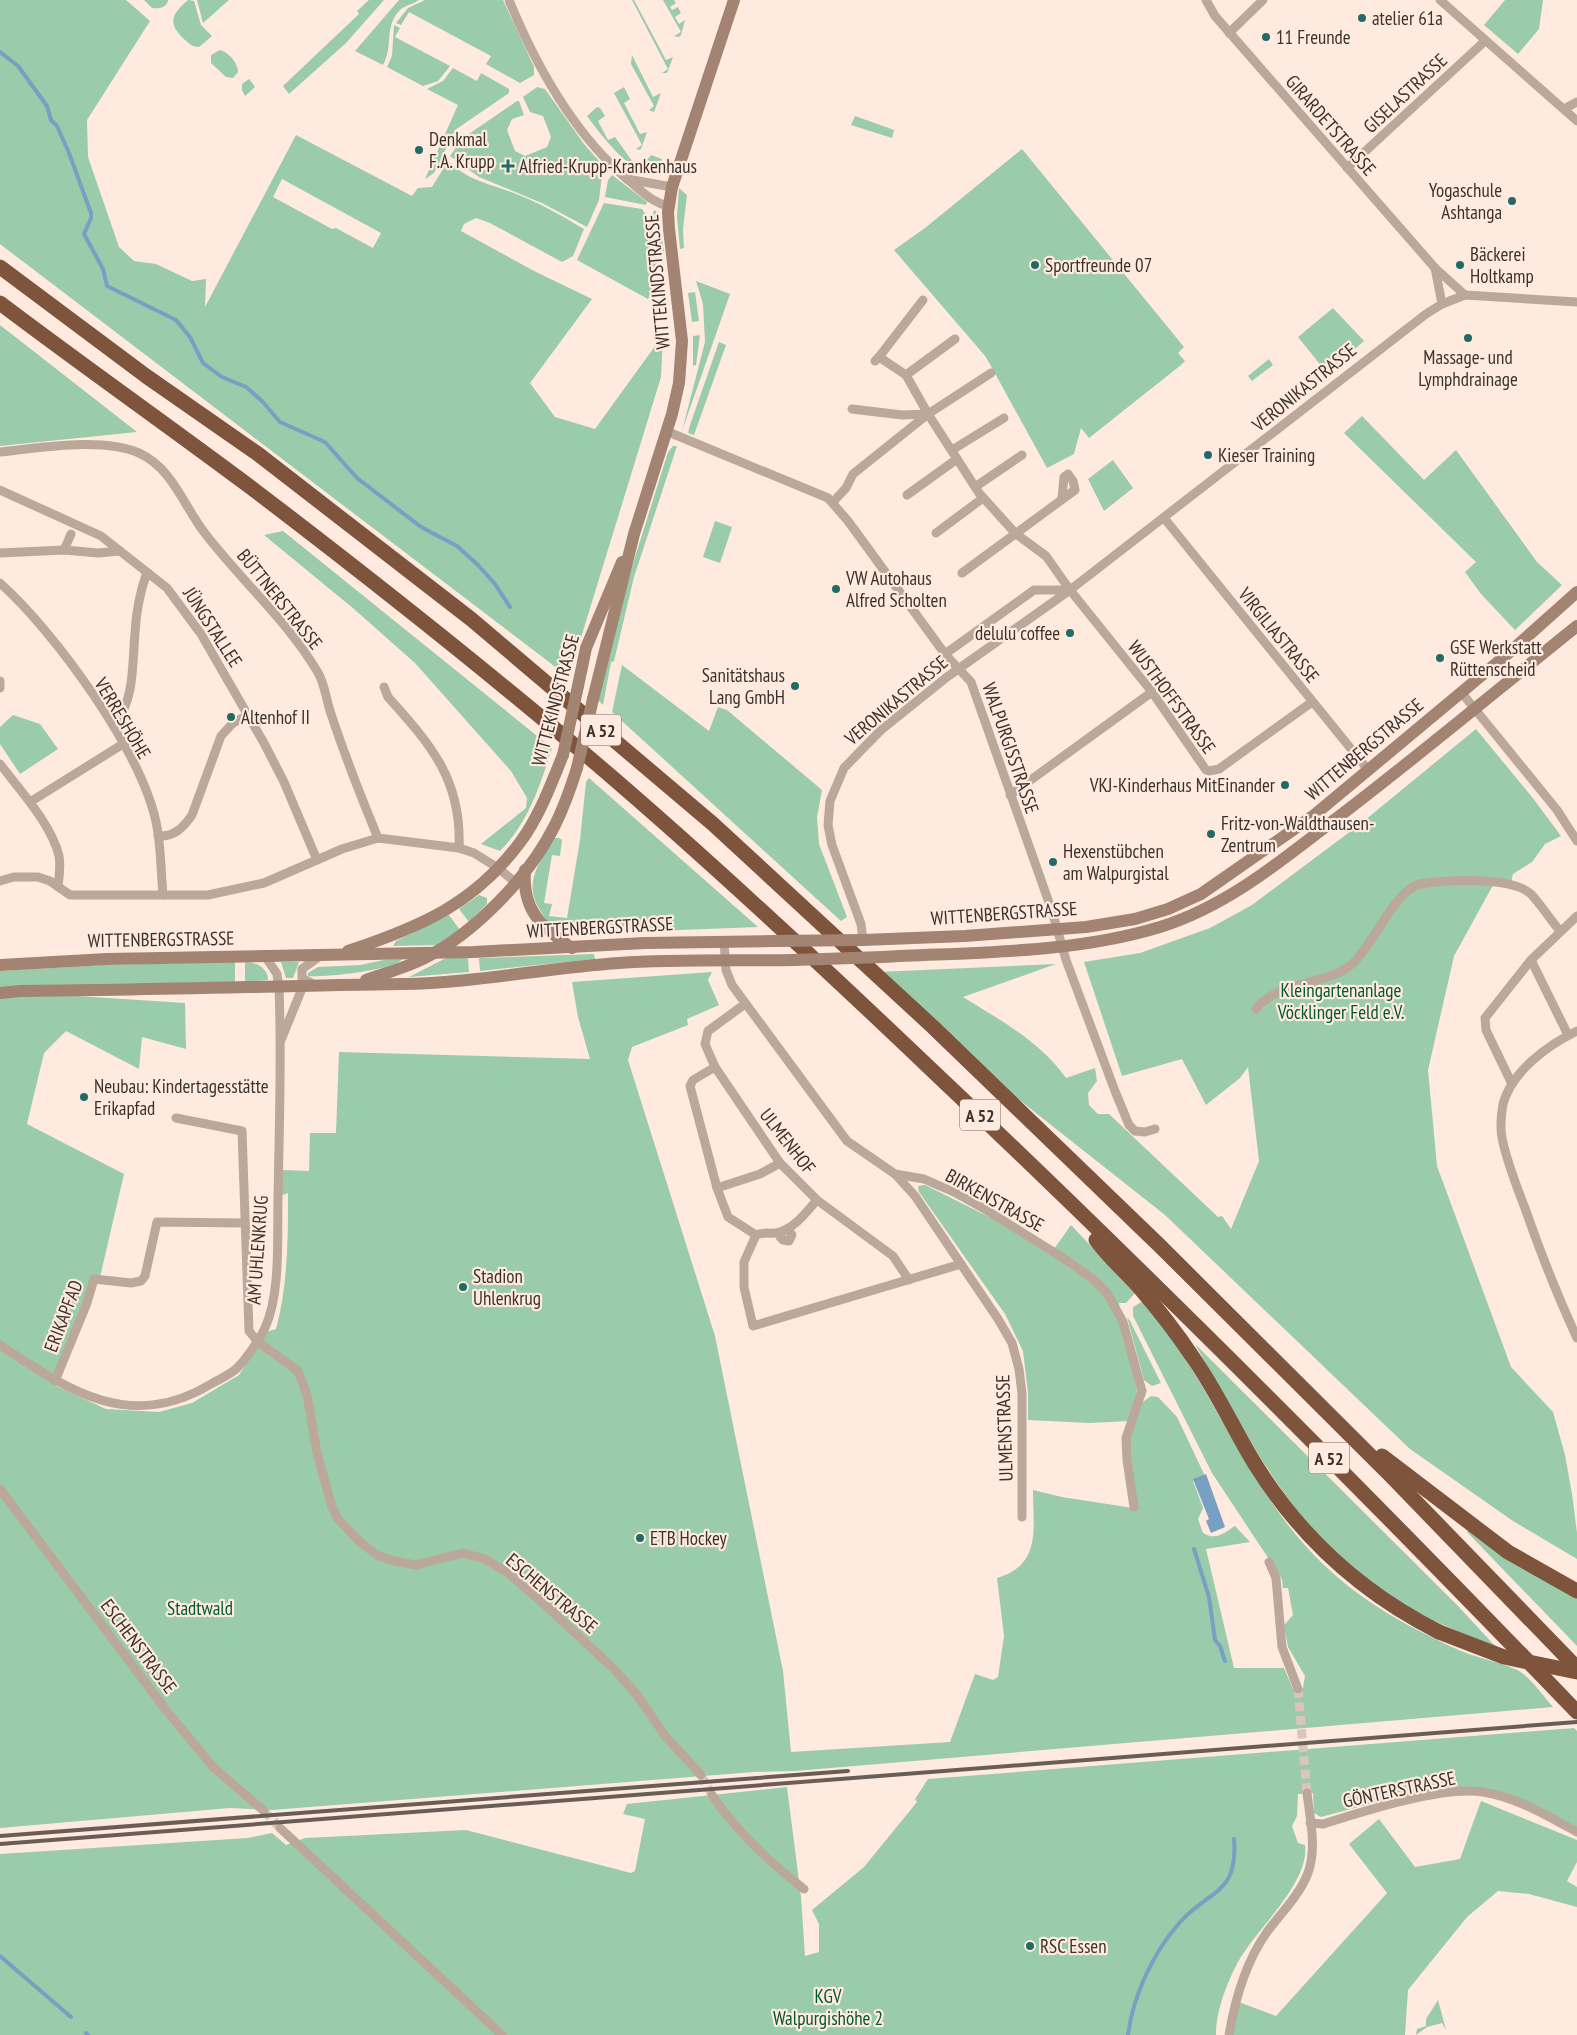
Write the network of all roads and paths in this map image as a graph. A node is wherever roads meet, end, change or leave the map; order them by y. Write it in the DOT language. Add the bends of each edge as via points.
graph roads {
  1 [pos="509,0"];
  2 [pos="734,0"];
  3 [pos="1206,0"];
  4 [pos="1263,0"];
  5 [pos="1440,0"];
  6 [pos="1229,33"];
  7 [pos="1485,41"];
  8 [pos="1577,102"];
  9 [pos="1564,109"];
  10 [pos="1577,120"];
  11 [pos="1347,168"];
  12 [pos="627,179"];
  13 [pos="672,187"];
  14 [pos="669,206"];
  15 [pos="0,267"];
  16 [pos="1435,268"];
  17 [pos="1465,295"];
  18 [pos="923,300"];
  19 [pos="1577,302"];
  20 [pos="0,303"];
  21 [pos="1442,304"];
  22 [pos="955,339"];
  23 [pos="991,373"];
  24 [pos="906,376"];
  25 [pos="852,409"];
  26 [pos="928,414"];
  27 [pos="1004,418"];
  28 [pos="666,432"];
  29 [pos="952,450"];
  30 [pos="0,452"];
  31 [pos="1022,455"];
  32 [pos="957,459"];
  33 [pos="975,487"];
  34 [pos="0,490"];
  35 [pos="907,495"];
  36 [pos="983,498"];
  37 [pos="1062,498"];
  38 [pos="833,502"];
  39 [pos="1164,518"];
  40 [pos="936,533"];
  41 [pos="71,534"];
  42 [pos="634,534"];
  43 [pos="1016,534"];
  44 [pos="64,550"];
  45 [pos="120,551"];
  46 [pos="0,553"];
  47 [pos="147,572"];
  48 [pos="962,573"];
  49 [pos="0,583"];
  50 [pos="1070,590"];
  51 [pos="1577,592"];
  52 [pos="1577,626"];
  53 [pos="945,654"];
  54 [pos="959,668"];
  55 [pos="0,681"];
  56 [pos="384,687"];
  57 [pos="0,688"];
  58 [pos="1152,692"];
  59 [pos="1461,692"];
  60 [pos="1312,702"];
  61 [pos="1474,708"];
  62 [pos="248,715"];
  63 [pos="114,727"];
  64 [pos="123,744"];
  65 [pos="0,764"];
  66 [pos="1369,770"];
  67 [pos="1010,795"];
  68 [pos="30,802"];
  69 [pos="158,836"];
  70 [pos="378,838"];
  71 [pos="1577,841"];
  72 [pos="459,848"];
  73 [pos="317,860"];
  74 [pos="498,868"];
  75 [pos="525,870"];
  76 [pos="0,881"];
  77 [pos="515,882"];
  78 [pos="58,887"];
  79 [pos="163,895"];
  80 [pos="1577,916"];
  81 [pos="1058,929"];
  82 [pos="1560,931"];
  83 [pos="863,940"];
  84 [pos="724,941"];
  85 [pos="1062,946"];
  86 [pos="572,948"];
  87 [pos="436,952"];
  88 [pos="336,954"];
  89 [pos="322,955"];
  90 [pos="265,956"];
  91 [pos="725,960"];
  92 [pos="1531,960"];
  93 [pos="0,965"];
  94 [pos="356,983"];
  95 [pos="309,985"];
  96 [pos="279,988"];
  97 [pos="0,993"];
  98 [pos="745,1004"];
  99 [pos="1256,1009"];
  100 [pos="1573,1033"];
  101 [pos="279,1043"];
  102 [pos="715,1067"];
  103 [pos="1512,1084"];
  104 [pos="176,1118"];
  105 [pos="1155,1129"];
  106 [pos="780,1163"];
  107 [pos="895,1174"];
  108 [pos="716,1188"];
  109 [pos="817,1200"];
  110 [pos="1076,1209"];
  111 [pos="244,1223"];
  112 [pos="756,1235"];
  113 [pos="961,1264"];
  114 [pos="910,1280"];
  115 [pos="1577,1338"];
  116 [pos="257,1341"];
  117 [pos="0,1345"];
  118 [pos="55,1381"];
  119 [pos="1331,1417"];
  120 [pos="0,1489"];
  121 [pos="1134,1507"];
  122 [pos="1022,1517"];
  123 [pos="1269,1562"];
  124 [pos="1577,1591"];
  125 [pos="1577,1668"];
  126 [pos="1577,1672"];
  127 [pos="1298,1689"];
  128 [pos="1577,1712"];
  129 [pos="701,1776"];
  130 [pos="1307,1793"];
  131 [pos="712,1795"];
  132 [pos="264,1811"];
  133 [pos="1310,1823"];
  134 [pos="280,1828"];
  135 [pos="1577,1832"];
  136 [pos="804,1888"];
  137 [pos="502,2035"];
  138 [pos="1229,2035"];
  1 -- 12 [label="street" via="545,74 580,130"];
  2 -- 13 [label="main road, WITTEKINDSTRASSE"];
  3 -- 6 [label="street, GIRARDETSTRASSE" via="1214,16"];
  4 -- 6 [label="street"];
  5 -- 7 [label="street"];
  6 -- 11 [label="street, GIRARDETSTRASSE"];
  7 -- 9 [label="street"];
  7 -- 11 [label="street, GISELASTRASSE"];
  8 -- 9 [label="street"];
  9 -- 10 [label="street"];
  11 -- 16 [label="street, GIRARDETSTRASSE"];
  12 -- 13 [label="street"];
  12 -- 14 [label="street" via="653,200"];
  13 -- 14 [label="main road, WITTEKINDSTRASSE"];
  14 -- 28 [label="main road, WITTEKINDSTRASSE" via="682,347 678,391"];
  15 -- 119 [label="highway, A 52" via="258,454 471,619 713,824 933,1027"];
  16 -- 17 [label="street, GIRARDETSTRASSE"];
  16 -- 21 [label="street"];
  17 -- 19 [label="street"];
  17 -- 21 [label="street, VERONIKASTRASSE"];
  18 -- 24 [label="street" via="877,359"];
  20 -- 110 [label="highway, A 52" via="334,552 606,773 779,927"];
  21 -- 39 [label="street, VERONIKASTRASSE" via="1380,348"];
  22 -- 24 [label="street"];
  23 -- 26 [label="street"];
  24 -- 26 [label="street, WUSTHOFFSTRASSE"];
  25 -- 26 [label="street" via="902,415"];
  26 -- 29 [label="street, WUSTHOFFSTRASSE"];
  26 -- 38 [label="street" via="853,474"];
  27 -- 29 [label="street"];
  28 -- 38 [label="street, WALPURGISSTRASSE" via="811,490"];
  28 -- 42 [label="main road, WITTEKINDSTRASSE"];
  29 -- 32 [label="street, WUSTHOFFSTRASSE"];
  30 -- 70 [label="street, BÜTTNERSTRASSE" via="82,445 118,448 141,454 169,475 184,504 207,536 294,637 319,673 330,714"];
  31 -- 33 [label="street"];
  32 -- 33 [label="street, WUSTHOFFSTRASSE"];
  32 -- 35 [label="street"];
  33 -- 36 [label="street, WUSTHOFFSTRASSE"];
  34 -- 45 [label="street, JÜNGSTALLEE" via="93,532"];
  36 -- 40 [label="street"];
  36 -- 43 [label="street, WUSTHOFFSTRASSE"];
  37 -- 43 [label="street"];
  38 -- 53 [label="street, WALPURGISSTRASSE"];
  39 -- 50 [label="street, VERONIKASTRASSE"];
  39 -- 60 [label="street, VIRGILIASTRASSE"];
  41 -- 44 [label="street"];
  42 -- 74 [label="main road, WITTEKINDSTRASSE, bridge" via="586,648 563,755 538,813 522,840"];
  42 -- 75 [label="main road, WITTEKINDSTRASSE, bridge" via="577,768 554,826"];
  43 -- 48 [label="street"];
  43 -- 50 [label="street, WUSTHOFFSTRASSE" via="1046,556"];
  44 -- 45 [label="street"];
  44 -- 46 [label="street"];
  45 -- 47 [label="street, JÜNGSTALLEE"];
  47 -- 62 [label="street, JÜNGSTALLEE" via="167,588 201,634"];
  47 -- 63 [label="street" via="137,609 132,685 127,704"];
  49 -- 63 [label="street, VERRESHÖHE" via="20,600"];
  50 -- 53 [label="street, VERONIKASTRASSE" via="1034,590"];
  50 -- 54 [label="street, VERONIKASTRASSE"];
  50 -- 58 [label="street, WUSTHOFFSTRASSE"];
  51 -- 59 [label="main road, WITTENBERGSTRASSE"];
  52 -- 61 [label="main road, WITTENBERGSTRASSE"];
  53 -- 54 [label="street, WALPURGISSTRASSE"];
  54 -- 67 [label="street, WALPURGISSTRASSE" via="971,682"];
  54 -- 83 [label="street, VERONIKASTRASSE" via="881,730 858,753 844,768 830,801 828,825 832,845 861,924"];
  55 -- 57 [label="street"];
  56 -- 72 [label="street" via="388,697 431,748 447,774 459,818"];
  58 -- 60 [label="street, WUSTHOFFSTRASSE" via="1200,764 1209,772 1219,769"];
  58 -- 67 [label="street"];
  59 -- 61 [label="street"];
  59 -- 66 [label="main road, WITTENBERGSTRASSE"];
  60 -- 66 [label="street, VIRGILIASTRASSE"];
  61 -- 71 [label="street" via="1557,810"];
  61 -- 85 [label="main road, WITTENBERGSTRASSE" via="1358,802 1242,888 1195,914 1161,927"];
  62 -- 69 [label="street" via="221,736 192,815 167,836"];
  62 -- 73 [label="street, JÜNGSTALLEE" via="284,782"];
  63 -- 64 [label="street, VERRESHÖHE"];
  64 -- 68 [label="street"];
  64 -- 69 [label="street, VERRESHÖHE" via="142,782"];
  65 -- 68 [label="street"];
  66 -- 81 [label="main road, WITTENBERGSTRASSE" via="1313,816 1201,894 1135,919"];
  67 -- 81 [label="street, WALPURGISSTRASSE"];
  68 -- 78 [label="street" via="59,854"];
  69 -- 79 [label="street, VERRESHÖHE"];
  70 -- 72 [label="street"];
  70 -- 73 [label="street"];
  72 -- 74 [label="street"];
  73 -- 79 [label="street" via="282,877 244,888 208,895"];
  74 -- 77 [label="street"];
  74 -- 88 [label="main road, WITTEKINDSTRASSE" via="477,889 426,922"];
  75 -- 77 [label="main road, WITTEKINDSTRASSE"];
  75 -- 86 [label="main road" via="524,889 536,918 549,933"];
  76 -- 78 [label="street" via="14,877 38,877"];
  77 -- 87 [label="main road, WITTEKINDSTRASSE" via="468,931"];
  78 -- 79 [label="street" via="70,895"];
  80 -- 82 [label="street"];
  81 -- 83 [label="main road, WITTENBERGSTRASSE"];
  81 -- 85 [label="street, WALPURGISSTRASSE"];
  82 -- 92 [label="street"];
  82 -- 99 [label="street" via="1530,894 1517,886 1468,882 1420,884 1402,896 1352,964 1340,972 1271,996"];
  83 -- 84 [label="main road, WITTENBERGSTRASSE, bridge"];
  84 -- 86 [label="main road, WITTENBERGSTRASSE"];
  84 -- 91 [label="street, BIRKENSTRASSE"];
  85 -- 91 [label="main road, WITTENBERGSTRASSE, bridge" via="882,957"];
  85 -- 105 [label="street, WALPURGISSTRASSE" via="1129,1125 1136,1131"];
  86 -- 87 [label="main road, WITTENBERGSTRASSE"];
  87 -- 88 [label="main road, WITTENBERGSTRASSE"];
  87 -- 94 [label="main road, WITTEKINDSTRASSE"];
  88 -- 89 [label="main road, WITTENBERGSTRASSE"];
  89 -- 90 [label="main road, WITTENBERGSTRASSE"];
  89 -- 95 [label="street" via="302,969 302,978"];
  90 -- 93 [label="main road, WITTENBERGSTRASSE"];
  90 -- 96 [label="street, AM UHLENKRUG" via="277,974"];
  91 -- 94 [label="main road, WITTENBERGSTRASSE" via="620,963 467,980"];
  91 -- 98 [label="street, BIRKENSTRASSE" via="732,985"];
  92 -- 100 [label="street"];
  92 -- 103 [label="street" via="1488,1013 1484,1023"];
  94 -- 95 [label="main road, WITTENBERGSTRASSE"];
  95 -- 96 [label="main road, WITTENBERGSTRASSE"];
  95 -- 101 [label="street, AM UHLENKRUG"];
  96 -- 97 [label="main road, WITTENBERGSTRASSE"];
  96 -- 101 [label="street, AM UHLENKRUG"];
  98 -- 102 [label="street, ULMENHOF" via="708,1031 705,1037"];
  98 -- 107 [label="street, BIRKENSTRASSE" via="847,1141"];
  100 -- 103 [label="street" via="1538,1057"];
  101 -- 116 [label="street, AM UHLENKRUG" via="274,1288 265,1327"];
  102 -- 106 [label="street, ULMENHOF"];
  102 -- 108 [label="street" via="693,1080 690,1086"];
  103 -- 115 [label="street" via="1502,1115 1504,1147 1547,1268"];
  104 -- 111 [label="street" via="242,1131"];
  106 -- 108 [label="street" via="760,1174"];
  106 -- 109 [label="street, ULMENHOF"];
  107 -- 113 [label="street, ULMENSTRASSE" via="915,1196"];
  107 -- 121 [label="street, BIRKENSTRASSE" via="924,1180 956,1193 1060,1256 1107,1293 1123,1322 1142,1392 1126,1438"];
  108 -- 112 [label="street" via="728,1217"];
  109 -- 112 [label="street" via="784,1230 764,1231"];
  109 -- 114 [label="street, ULMENHOF" via="893,1256"];
  110 -- 126 [label="highway, bridge" via="1097,1242 1157,1308 1191,1355 1265,1480 1302,1529 1327,1555 1358,1582 1439,1632 1504,1657"];
  110 -- 128 [label="highway, A 52" via="1328,1457"];
  111 -- 116 [label="street" via="247,1314 250,1331"];
  111 -- 118 [label="street, ERIKAPFAD" via="157,1222 145,1276 141,1281 94,1279"];
  112 -- 114 [label="street" via="744,1262 744,1287 753,1326"];
  113 -- 114 [label="street"];
  113 -- 122 [label="street, ULMENSTRASSE" via="1012,1343 1020,1369"];
  116 -- 118 [label="street, AM UHLENKRUG" via="236,1368 190,1397 156,1406 117,1404 90,1398"];
  116 -- 129 [label="street, ESCHENSTRASSE" via="298,1371 307,1395 317,1453 332,1507 338,1519 360,1542 377,1555 394,1561 415,1565 463,1554 485,1559 508,1573 614,1669 666,1738"];
  117 -- 118 [label="street, AM UHLENKRUG"];
  119 -- 124 [label="highway" via="1516,1558"];
  119 -- 125 [label="highway, A 52"];
  120 -- 132 [label="street, ESCHENSTRASSE" via="166,1710 213,1767"];
  123 -- 127 [label="street" via="1276,1578 1282,1647"];
  130 -- 133 [label="street"];
  131 -- 136 [label="street" via="765,1858"];
  133 -- 135 [label="street, GÖNTERSTRASSE" via="1323,1824 1425,1797 1482,1792 1504,1797"];
  133 -- 138 [label="street" via="1312,1855 1308,1872 1297,1894 1251,1959 1236,2000"];
  134 -- 137 [label="street"];
}
